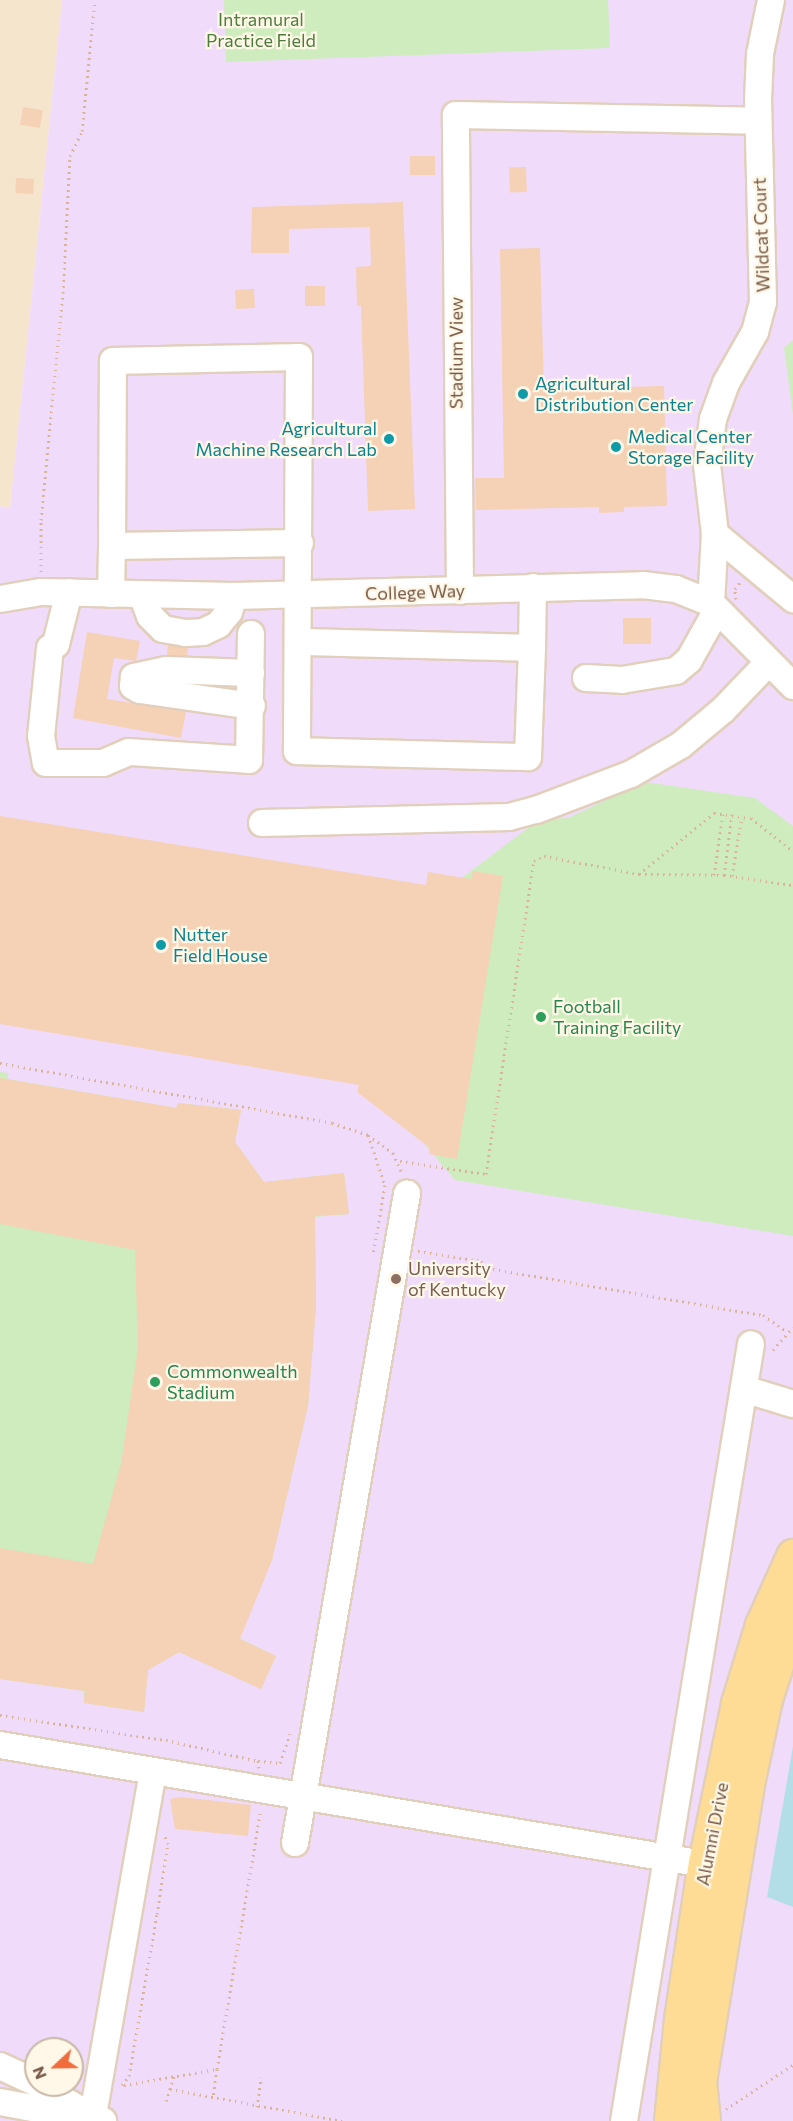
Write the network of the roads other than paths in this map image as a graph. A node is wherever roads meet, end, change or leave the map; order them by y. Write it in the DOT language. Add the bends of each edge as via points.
graph roads {
  1 [pos="771,0"];
  2 [pos="758,121"];
  3 [pos="716,534"];
  4 [pos="300,543"];
  5 [pos="112,546"];
  6 [pos="532,587"];
  7 [pos="460,591"];
  8 [pos="69,592"];
  9 [pos="111,594"];
  10 [pos="142,595"];
  11 [pos="300,595"];
  12 [pos="234,596"];
  13 [pos="0,599"];
  14 [pos="793,599"];
  15 [pos="714,606"];
  16 [pos="251,634"];
  17 [pos="298,642"];
  18 [pos="532,648"];
  19 [pos="769,662"];
  20 [pos="251,673"];
  21 [pos="586,678"];
  22 [pos="793,686"];
  23 [pos="252,706"];
  24 [pos="262,823"];
  25 [pos="407,1194"];
  26 [pos="761,1348"];
  27 [pos="744,1389"];
  28 [pos="793,1404"];
  29 [pos="793,1556"];
  30 [pos="793,1612"];
  31 [pos="0,1745"];
  32 [pos="153,1771"];
  33 [pos="304,1796"];
  34 [pos="295,1843"];
  35 [pos="668,1856"];
  36 [pos="719,1866"];
  37 [pos="0,2066"];
  38 [pos="24,2078"];
  39 [pos="58,2097"];
  40 [pos="0,2102"];
  41 [pos="713,2116"];
  42 [pos="96,2120"];
  43 [pos="624,2121"];
  44 [pos="671,2121"];
  1 -- 2 [label="street, Wildcat Court" via="760,54"];
  2 -- 3 [label="street, Wildcat Court" via="763,302 755,332 726,383 712,419 707,465"];
  2 -- 7 [label="street, Stadium View" via="456,116"];
  3 -- 14 [label="street"];
  3 -- 15 [label="street, Wildcat Court"];
  4 -- 5 [label="street"];
  4 -- 5 [label="street" via="298,357 118,358 113,361"];
  4 -- 11 [label="street"];
  5 -- 9 [label="street"];
  6 -- 7 [label="street, College Way"];
  6 -- 15 [label="street, College Way" via="643,585 676,590"];
  6 -- 18 [label="street"];
  7 -- 11 [label="street, College Way"];
  8 -- 9 [label="street, College Way"];
  8 -- 13 [label="street, College Way"];
  8 -- 23 [label="street" via="41,736 46,763 103,763 129,752 249,760"];
  9 -- 10 [label="street, College Way"];
  10 -- 12 [label="street, College Way"];
  10 -- 12 [label="street" via="150,616 163,628 186,633 203,632 218,625 229,612"];
  11 -- 12 [label="street, College Way"];
  11 -- 17 [label="street"];
  15 -- 19 [label="street, College Way"];
  15 -- 21 [label="street" via="689,660 676,671 622,680"];
  16 -- 20 [label="street"];
  17 -- 18 [label="street"];
  17 -- 18 [label="street" via="297,751 528,757"];
  19 -- 22 [label="street, College Way"];
  19 -- 24 [label="street" via="723,710 681,745 631,774 536,810 509,817"];
  20 -- 23 [label="street"];
  20 -- 23 [label="street" via="166,670 134,677 133,686"];
  25 -- 33 [label="street"];
  26 -- 27 [label="street"];
  27 -- 28 [label="street"];
  27 -- 35 [label="street"];
  29 -- 36 [label="main road, Alumni Drive" via="762,1625 738,1703"];
  30 -- 36 [label="main road, Alumni Drive"];
  31 -- 32 [label="street"];
  32 -- 33 [label="street"];
  32 -- 42 [label="street"];
  33 -- 34 [label="street"];
  33 -- 35 [label="street"];
  35 -- 36 [label="street"];
  35 -- 43 [label="street"];
  36 -- 41 [label="main road, Alumni Drive" via="699,2081"];
  36 -- 44 [label="main road, Alumni Drive" via="681,2019"];
  37 -- 38 [label="street"];
  39 -- 42 [label="street"];
  40 -- 42 [label="street"];
}
